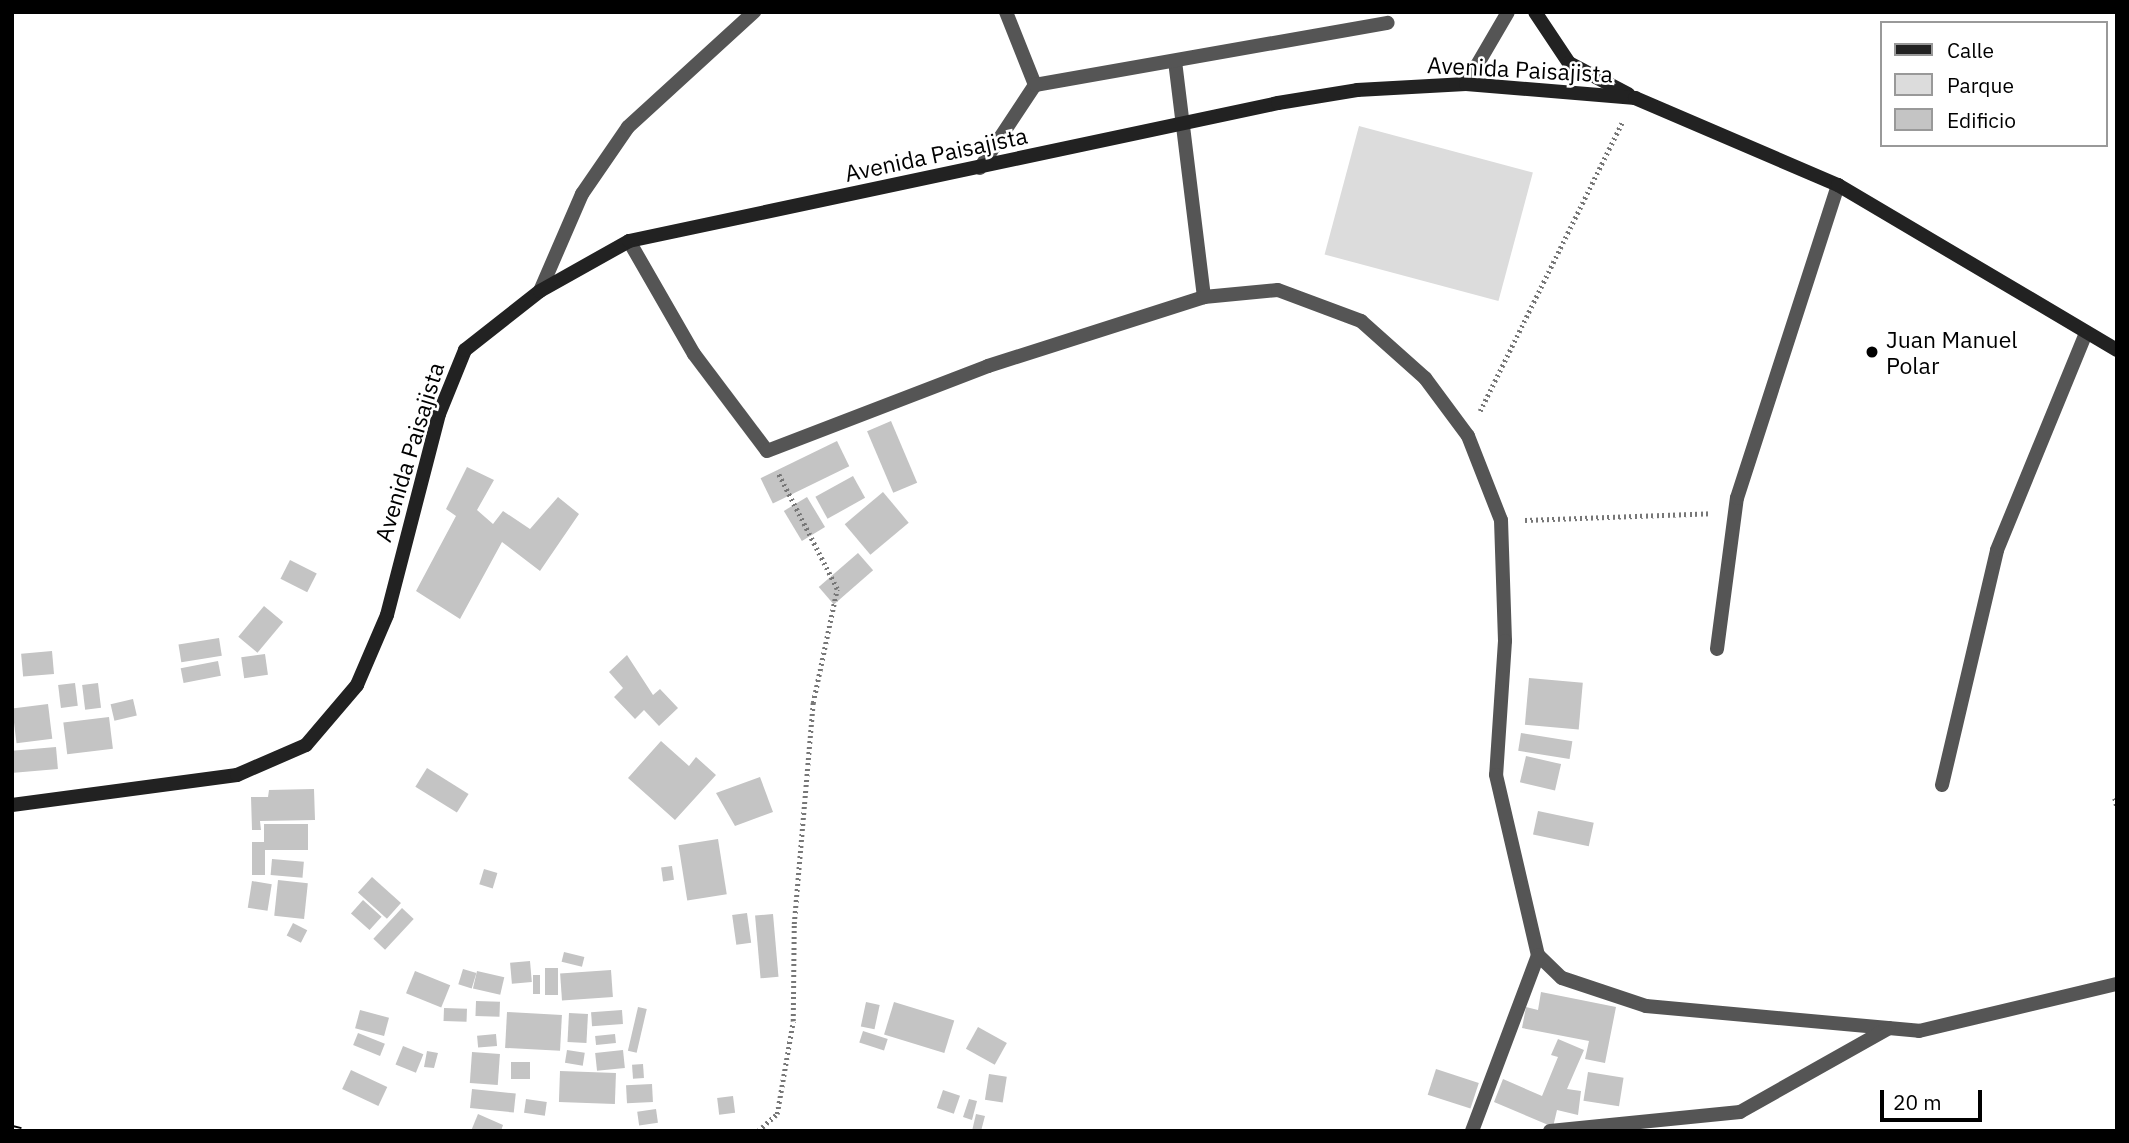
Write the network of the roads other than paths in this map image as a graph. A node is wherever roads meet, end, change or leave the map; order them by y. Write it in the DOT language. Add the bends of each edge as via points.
graph roads {
  1 [pos="754,12"];
  2 [pos="1006,12"];
  3 [pos="1508,12"];
  4 [pos="1535,12"];
  5 [pos="1388,23"];
  6 [pos="1175,61"];
  7 [pos="1466,84"];
  8 [pos="1034,85"];
  9 [pos="1635,98"];
  10 [pos="1186,123"];
  11 [pos="980,168"];
  12 [pos="1838,185"];
  13 [pos="629,241"];
  14 [pos="540,290"];
  15 [pos="1203,297"];
  16 [pos="2086,333"];
  17 [pos="2117,350"];
  18 [pos="1717,649"];
  19 [pos="1942,785"];
  20 [pos="12,805"];
  21 [pos="1538,955"];
  22 [pos="2117,984"];
  23 [pos="1889,1028"];
  24 [pos="1472,1131"];
  25 [pos="1550,1131"];
  1 -- 14 [label="street" via="628,127 582,194"];
  2 -- 8 [label="street"];
  3 -- 7 [label="street"];
  4 -- 9 [label="main road" via="1569,63"];
  5 -- 6 [label="street"];
  6 -- 8 [label="street"];
  6 -- 10 [label="street"];
  7 -- 9 [label="main road, Avenida Paisajista"];
  7 -- 10 [label="main road, Avenida Paisajista" via="1357,90"];
  8 -- 11 [label="street"];
  9 -- 12 [label="main road, Avenida Paisajista"];
  10 -- 11 [label="main road, Avenida Paisajista"];
  10 -- 15 [label="street"];
  11 -- 13 [label="main road, Avenida Paisajista"];
  12 -- 16 [label="main road, Avenida Paisajista"];
  12 -- 18 [label="street" via="1737,498"];
  13 -- 14 [label="main road, Avenida Paisajista"];
  13 -- 15 [label="street" via="694,354 767,452 988,366"];
  14 -- 20 [label="main road, Avenida Paisajista" via="465,350 439,414 387,615 357,685 306,745 237,775"];
  15 -- 21 [label="street" via="1278,290 1361,321 1425,378 1468,436 1501,520 1506,641 1496,775"];
  16 -- 17 [label="main road, Avenida Paisajista"];
  16 -- 19 [label="street" via="1997,550"];
  21 -- 23 [label="street" via="1562,978 1646,1006"];
  21 -- 24 [label="street"];
  22 -- 23 [label="street" via="1919,1031"];
  23 -- 25 [label="street" via="1740,1112"];
}
